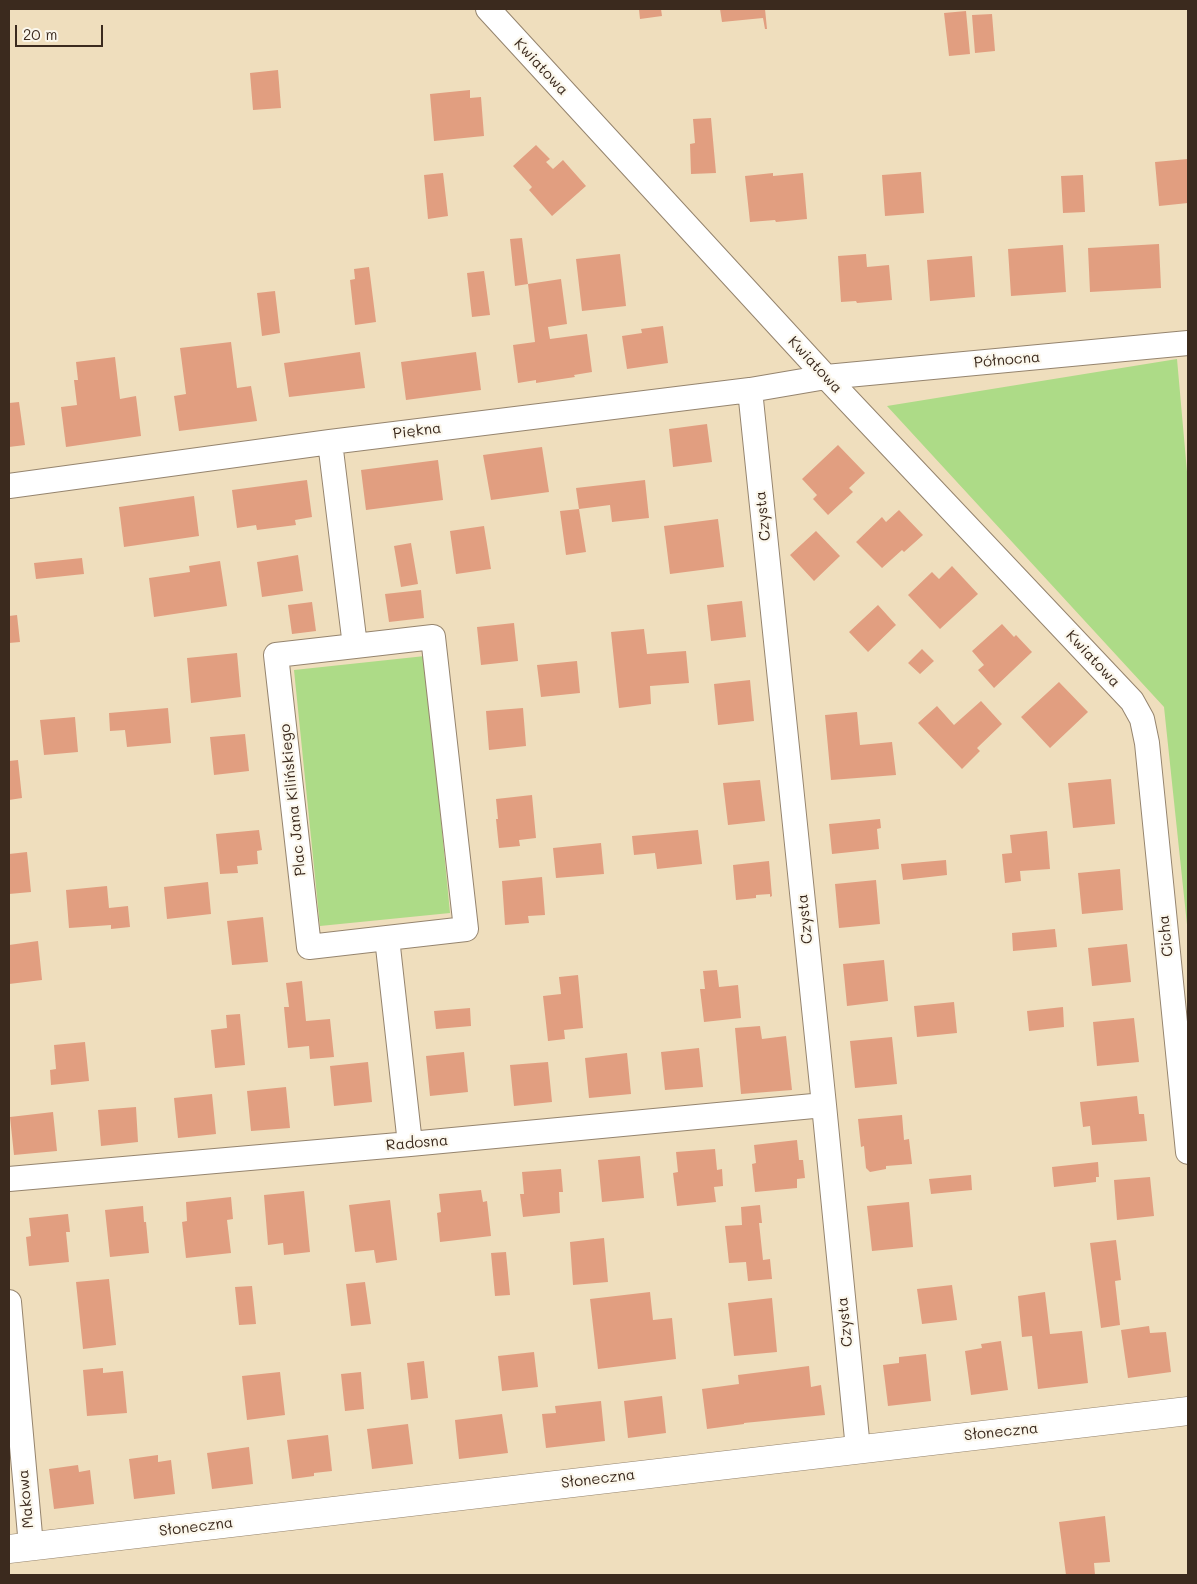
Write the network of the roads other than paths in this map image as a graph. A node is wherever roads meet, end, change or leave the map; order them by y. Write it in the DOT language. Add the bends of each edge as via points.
graph roads {
  1 [pos="488,9"];
  2 [pos="1188,343"];
  3 [pos="826,377"];
  4 [pos="750,390"];
  5 [pos="330,442"];
  6 [pos="9,486"];
  7 [pos="356,646"];
  8 [pos="1142,719"];
  9 [pos="387,938"];
  10 [pos="824,1105"];
  11 [pos="410,1144"];
  12 [pos="1188,1152"];
  13 [pos="9,1179"];
  14 [pos="9,1302"];
  15 [pos="1188,1411"];
  16 [pos="858,1449"];
  17 [pos="20,1548"];
  1 -- 3 [label="street, Kwiatowa"];
  2 -- 3 [label="street, Północna"];
  3 -- 4 [label="street, Piękna"];
  3 -- 8 [label="street, Kwiatowa" via="1132,701"];
  4 -- 5 [label="street, Piękna"];
  4 -- 10 [label="street, Czysta"];
  5 -- 6 [label="street, Piękna"];
  5 -- 7 [label="street"];
  7 -- 9 [label="street, Plac Jana Kilińskiego" via="433,637 466,929"];
  7 -- 9 [label="street, Plac Jana Kilińskiego" via="276,655 309,947"];
  8 -- 12 [label="street, Cicha"];
  9 -- 11 [label="street"];
  10 -- 11 [label="street, Radosna"];
  10 -- 16 [label="street, Czysta"];
  11 -- 13 [label="street, Radosna"];
  14 -- 17 [label="street, Makowa"];
  15 -- 16 [label="street, Słoneczna"];
  16 -- 17 [label="street, Słoneczna"];
}
